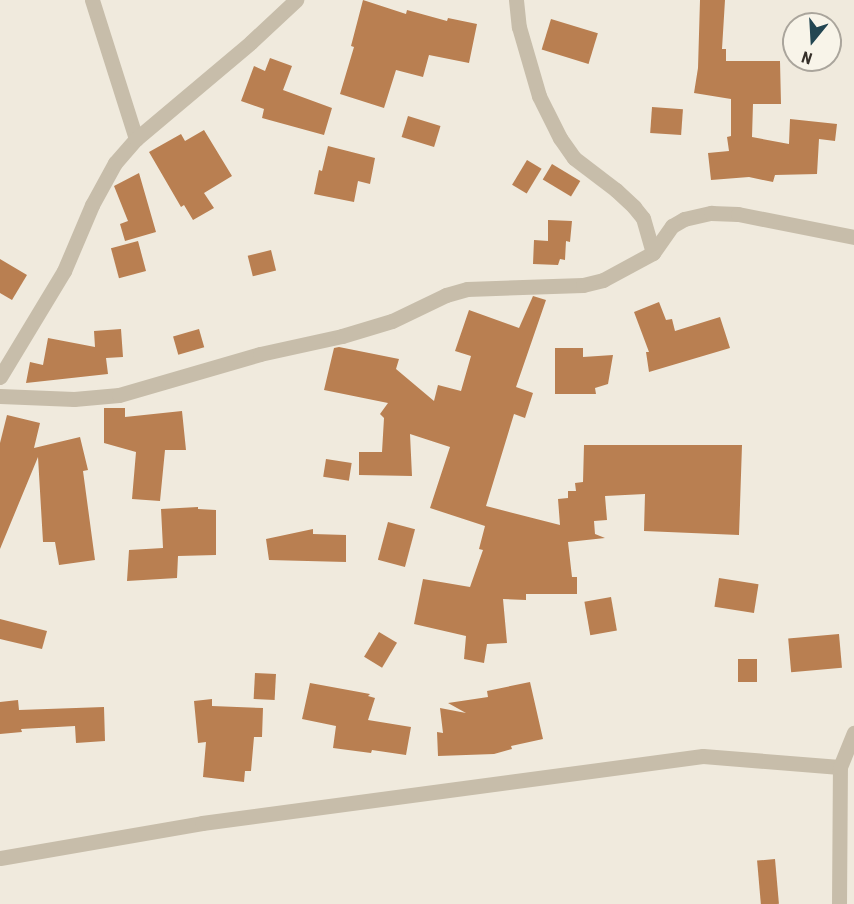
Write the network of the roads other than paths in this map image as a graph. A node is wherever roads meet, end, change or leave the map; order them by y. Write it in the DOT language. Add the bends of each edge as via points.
graph roads {
  1 [pos="92,0"];
  2 [pos="296,0"];
  3 [pos="516,0"];
  4 [pos="136,139"];
  5 [pos="854,237"];
  6 [pos="653,253"];
  7 [pos="0,377"];
  8 [pos="0,396"];
  9 [pos="854,733"];
  10 [pos="840,767"];
  11 [pos="0,858"];
  12 [pos="839,904"];
  1 -- 4 [label="street"];
  2 -- 4 [label="street"];
  3 -- 6 [label="street" via="519,27 539,96 560,138 574,158 616,190 643,218"];
  4 -- 7 [label="street" via="111,170 64,271"];
  5 -- 6 [label="street" via="738,214 711,213 672,226"];
  6 -- 8 [label="street" via="603,280 583,285 467,289 392,321 119,394 74,399"];
  9 -- 10 [label="street"];
  10 -- 11 [label="street" via="703,756 202,823"];
  10 -- 12 [label="street"];
}
